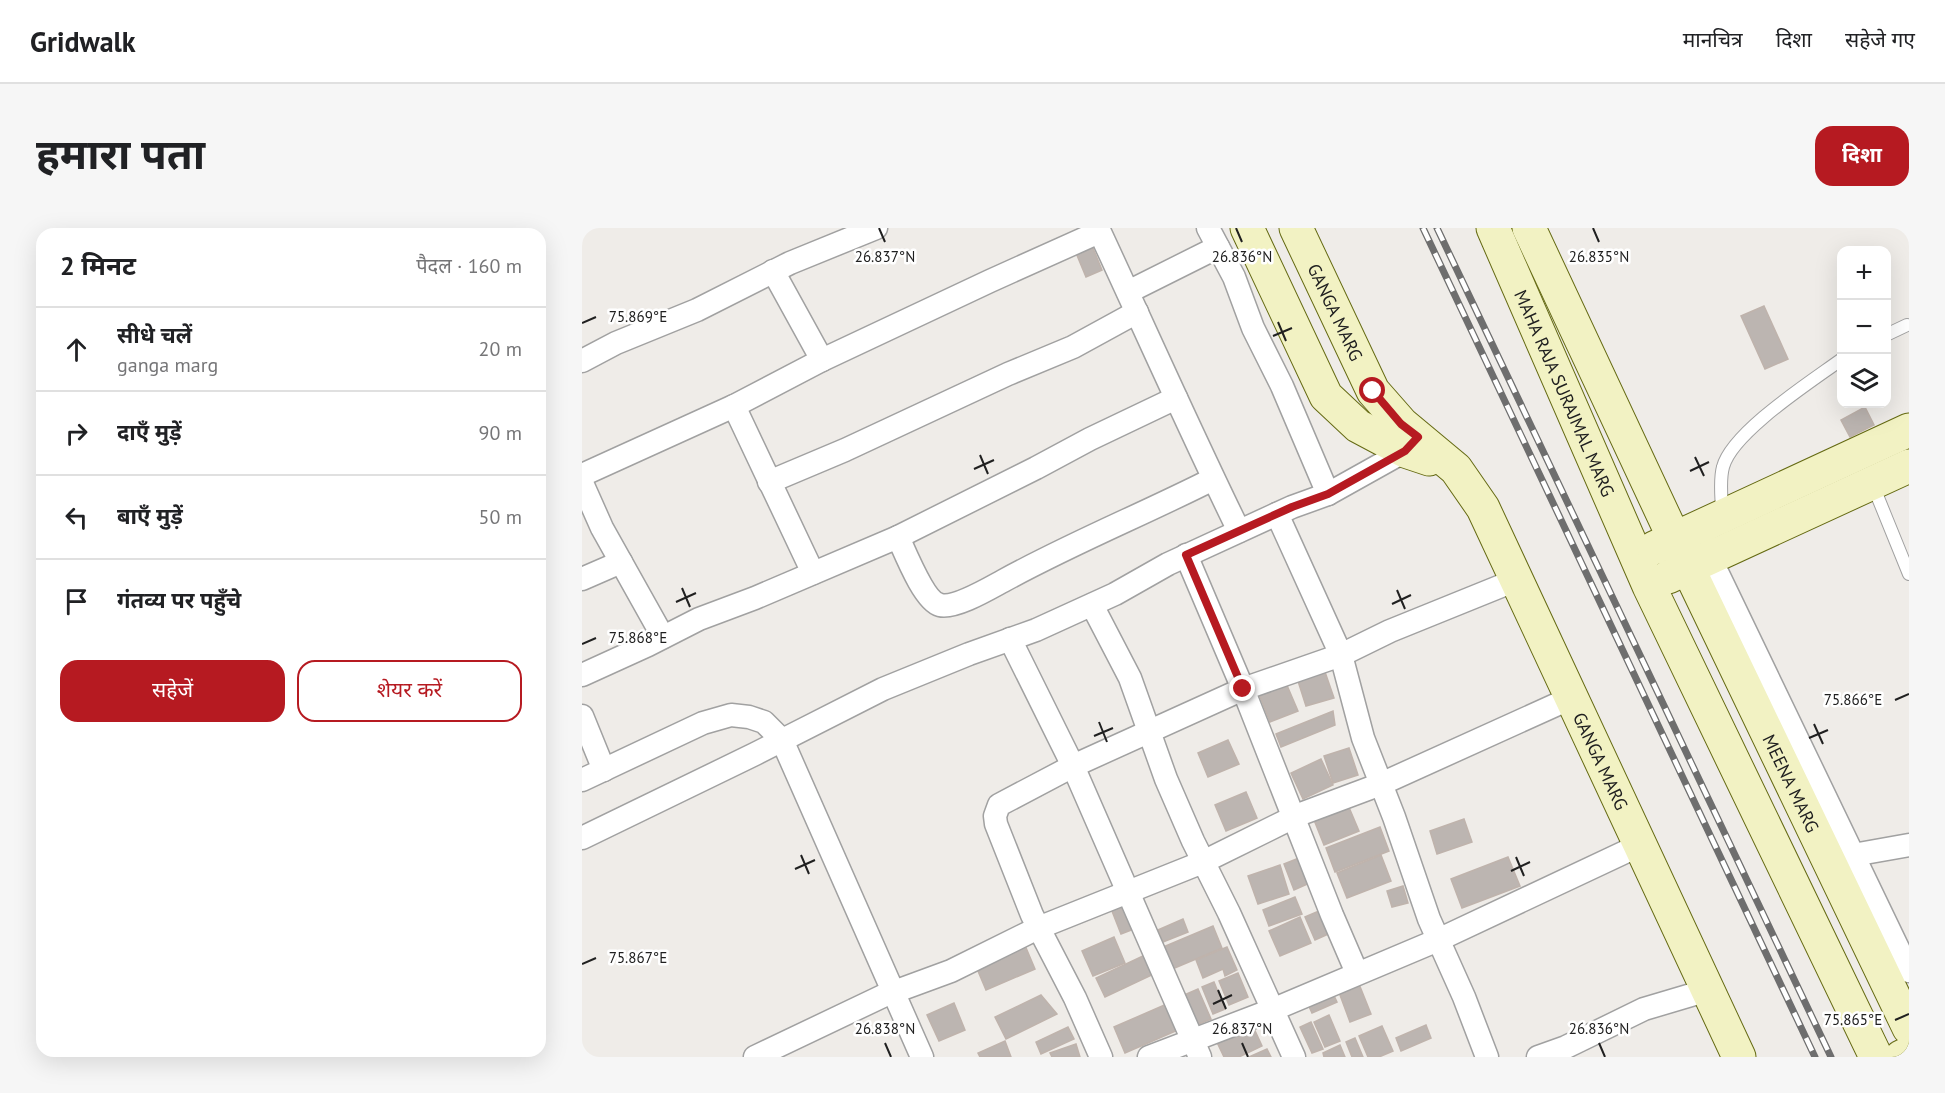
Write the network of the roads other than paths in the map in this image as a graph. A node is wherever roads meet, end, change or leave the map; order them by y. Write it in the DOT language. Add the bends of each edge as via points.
graph roads {
  1 [pos="876,228"];
  2 [pos="1247,228"];
  3 [pos="1296,228"];
  4 [pos="1493,228"];
  5 [pos="1529,228"];
  6 [pos="1099,230"];
  7 [pos="1213,237"];
  8 [pos="773,271"];
  9 [pos="1133,302"];
  10 [pos="1907,325"];
  11 [pos="1891,333"];
  12 [pos="822,360"];
  13 [pos="582,361"];
  14 [pos="1837,363"];
  15 [pos="1176,398"];
  16 [pos="734,406"];
  17 [pos="1909,430"];
  18 [pos="1411,444"];
  19 [pos="1909,466"];
  20 [pos="582,475"];
  21 [pos="1213,479"];
  22 [pos="769,482"];
  23 [pos="582,483"];
  24 [pos="1872,483"];
  25 [pos="1328,494"];
  26 [pos="1277,514"];
  27 [pos="1698,527"];
  28 [pos="1239,531"];
  29 [pos="898,537"];
  30 [pos="1186,555"];
  31 [pos="1636,557"];
  32 [pos="621,562"];
  33 [pos="1699,562"];
  34 [pos="813,573"];
  35 [pos="1909,574"];
  36 [pos="582,579"];
  37 [pos="1516,580"];
  38 [pos="1649,586"];
  39 [pos="1092,605"];
  40 [pos="663,637"];
  41 [pos="1010,639"];
  42 [pos="1341,655"];
  43 [pos="582,675"];
  44 [pos="1243,689"];
  45 [pos="1571,698"];
  46 [pos="582,716"];
  47 [pos="1149,730"];
  48 [pos="783,740"];
  49 [pos="1073,766"];
  50 [pos="604,770"];
  51 [pos="582,780"];
  52 [pos="1381,783"];
  53 [pos="1294,817"];
  54 [pos="582,838"];
  55 [pos="1909,844"];
  56 [pos="1640,845"];
  57 [pos="1853,855"];
  58 [pos="1203,862"];
  59 [pos="1127,893"];
  60 [pos="1038,928"];
  61 [pos="1438,939"];
  62 [pos="1909,971"];
  63 [pos="1358,973"];
  64 [pos="1708,990"];
  65 [pos="892,992"];
  66 [pos="1272,1010"];
  67 [pos="1909,1028"];
  68 [pos="1589,1047"];
  69 [pos="1196,1048"];
  70 [pos="1909,1053"];
  71 [pos="755,1057"];
  72 [pos="922,1057"];
  73 [pos="1101,1057"];
  74 [pos="1149,1057"];
  75 [pos="1294,1057"];
  76 [pos="1487,1057"];
  77 [pos="1538,1057"];
  78 [pos="1739,1057"];
  79 [pos="1876,1057"];
  80 [pos="1901,1057"];
  1 -- 8 [label="street"];
  2 -- 18 [label="street, GANGA MARG" via="1326,396 1358,426"];
  3 -- 18 [label="street, GANGA MARG" via="1373,391 1401,424"];
  4 -- 31 [label="street, MAHA RAJA SURAJMAL MARG"];
  5 -- 27 [label="street, MAHA RAJA SURAJMAL MARG"];
  6 -- 9 [label="street"];
  6 -- 12 [label="street"];
  7 -- 9 [label="street"];
  7 -- 25 [label="street"];
  8 -- 12 [label="street"];
  8 -- 13 [label="street"];
  9 -- 15 [label="street"];
  9 -- 22 [label="street" via="1073,347"];
  10 -- 11 [label="lane"];
  12 -- 16 [label="street"];
  14 -- 27 [label="lane" via="1737,442 1722,467"];
  15 -- 21 [label="street"];
  15 -- 29 [label="street"];
  16 -- 20 [label="street"];
  16 -- 22 [label="street"];
  17 -- 27 [label="street"];
  18 -- 25 [label="street"];
  18 -- 37 [label="street, GANGA MARG" via="1456,469 1482,508"];
  19 -- 24 [label="street"];
  21 -- 28 [label="street"];
  21 -- 29 [label="street" via="951,606 932,600 915,575"];
  22 -- 34 [label="street"];
  23 -- 32 [label="street"];
  24 -- 33 [label="street"];
  24 -- 35 [label="lane"];
  25 -- 26 [label="street"];
  26 -- 28 [label="street"];
  26 -- 42 [label="street"];
  27 -- 31 [label="street"];
  27 -- 33 [label="street, MEENA MARG"];
  28 -- 30 [label="street"];
  29 -- 34 [label="street"];
  30 -- 39 [label="street"];
  30 -- 44 [label="street"];
  31 -- 38 [label="street, MAHA RAJA SURAJMAL MARG"];
  32 -- 36 [label="street"];
  32 -- 40 [label="street"];
  33 -- 38 [label="street"];
  33 -- 57 [label="street"];
  33 -- 67 [label="street, MEENA MARG"];
  34 -- 40 [label="street"];
  37 -- 42 [label="street"];
  37 -- 45 [label="street, GANGA MARG"];
  38 -- 79 [label="street, MAHA RAJA SURAJMAL MARG"];
  39 -- 41 [label="street"];
  39 -- 47 [label="street" via="1130,678"];
  40 -- 43 [label="street"];
  41 -- 48 [label="street" via="883,689"];
  41 -- 49 [label="street"];
  42 -- 44 [label="street"];
  42 -- 52 [label="street" via="1363,738"];
  44 -- 47 [label="street"];
  44 -- 53 [label="street"];
  45 -- 52 [label="street"];
  45 -- 56 [label="street, GANGA MARG"];
  46 -- 50 [label="street"];
  47 -- 49 [label="street"];
  47 -- 58 [label="street"];
  48 -- 50 [label="street" via="764,722 731,715 703,723"];
  48 -- 54 [label="street"];
  48 -- 65 [label="street"];
  49 -- 59 [label="street"];
  49 -- 60 [label="street" via="999,806 995,816"];
  50 -- 51 [label="street"];
  52 -- 53 [label="street"];
  52 -- 61 [label="street"];
  53 -- 58 [label="street"];
  53 -- 63 [label="street"];
  55 -- 57 [label="street"];
  56 -- 61 [label="street"];
  56 -- 64 [label="street, GANGA MARG"];
  57 -- 62 [label="street"];
  58 -- 59 [label="street"];
  58 -- 66 [label="street"];
  59 -- 60 [label="street"];
  59 -- 69 [label="street"];
  60 -- 65 [label="street" via="951,971"];
  60 -- 73 [label="street" via="1076,998"];
  61 -- 63 [label="street"];
  61 -- 76 [label="street"];
  63 -- 66 [label="street"];
  64 -- 68 [label="street" via="1644,1009"];
  64 -- 78 [label="street, GANGA MARG"];
  65 -- 71 [label="street"];
  65 -- 72 [label="street"];
  66 -- 69 [label="street"];
  66 -- 75 [label="street"];
  68 -- 77 [label="street"];
  69 -- 74 [label="street"];
  70 -- 80 [label="street"];
}
